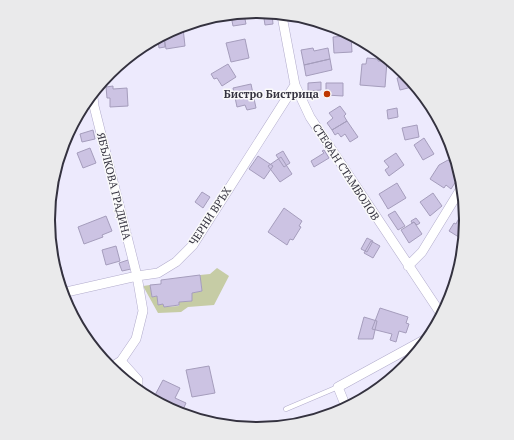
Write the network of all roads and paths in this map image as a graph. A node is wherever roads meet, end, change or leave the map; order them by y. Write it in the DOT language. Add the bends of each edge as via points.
graph roads {
  1 [pos="283,20"];
  2 [pos="295,85"];
  3 [pos="94,102"];
  4 [pos="457,195"];
  5 [pos="408,266"];
  6 [pos="137,276"];
  7 [pos="68,291"];
  8 [pos="438,309"];
  9 [pos="416,344"];
  10 [pos="121,361"];
  11 [pos="116,364"];
  12 [pos="138,383"];
  13 [pos="338,387"];
  14 [pos="344,402"];
  15 [pos="286,409"];
  1 -- 2 [label="street, СТЕФАН СТАМБОЛОВ"];
  2 -- 5 [label="street, СТЕФАН СТАМБОЛОВ" via="310,117"];
  2 -- 6 [label="street, ЧЕРНИ ВРЪХ" via="193,245 176,262 158,273"];
  3 -- 6 [label="street, ЯБЪЛКОВА ГРАДИНА"];
  4 -- 5 [label="street" via="422,252"];
  5 -- 8 [label="street, СТЕФАН СТАМБОЛОВ"];
  6 -- 7 [label="street, ЧЕРНИ ВРЪХ"];
  6 -- 10 [label="street" via="144,311 136,339"];
  9 -- 13 [label="street"];
  10 -- 11 [label="street"];
  10 -- 12 [label="street"];
  13 -- 14 [label="street"];
  13 -- 15 [label="lane"];
}
